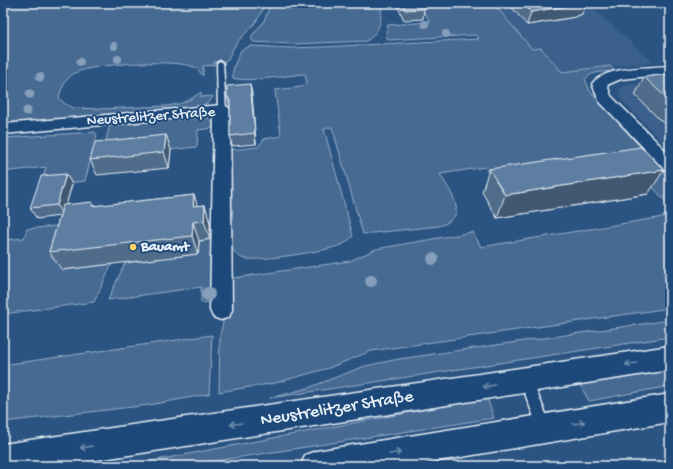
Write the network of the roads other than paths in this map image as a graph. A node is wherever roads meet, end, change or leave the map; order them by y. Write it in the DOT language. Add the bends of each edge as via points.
graph roads {
  1 [pos="220,63"];
  2 [pos="670,70"];
  3 [pos="222,110"];
  4 [pos="3,129"];
  5 [pos="670,165"];
  6 [pos="221,310"];
  7 [pos="670,358"];
  8 [pos="526,380"];
  9 [pos="670,408"];
  10 [pos="545,428"];
  11 [pos="3,459"];
  12 [pos="316,466"];
  1 -- 3 [label="lane"];
  2 -- 5 [label="street" via="612,77 599,84 604,98"];
  3 -- 4 [label="street, Neustrelitzer Straße"];
  3 -- 6 [label="street, Neustrelitzer Straße"];
  7 -- 8 [label="main road, Neustrelitzer Straße, one-way"];
  8 -- 10 [label="lane"];
  8 -- 11 [label="main road, Neustrelitzer Straße, one-way"];
  10 -- 9 [label="main road, one-way"];
  12 -- 10 [label="main road, one-way"];
}
